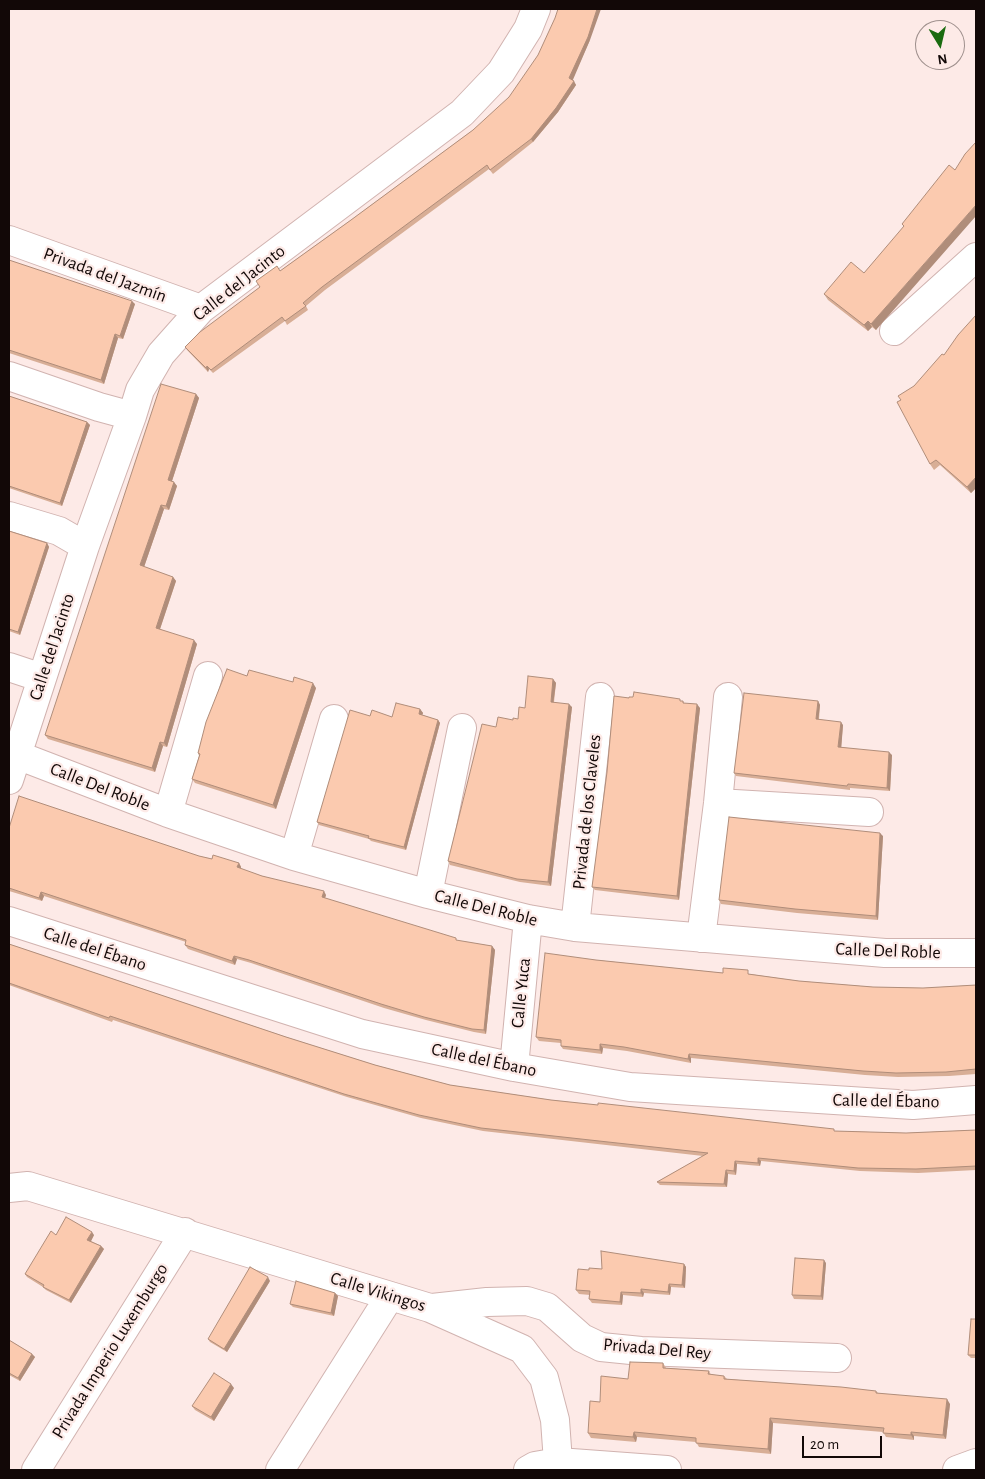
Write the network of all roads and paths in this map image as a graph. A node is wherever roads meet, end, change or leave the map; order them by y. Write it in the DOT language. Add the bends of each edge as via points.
graph roads {
  1 [pos="536,9"];
  2 [pos="9,240"];
  3 [pos="976,257"];
  4 [pos="201,309"];
  5 [pos="894,331"];
  6 [pos="9,376"];
  7 [pos="132,416"];
  8 [pos="9,516"];
  9 [pos="85,546"];
  10 [pos="9,667"];
  11 [pos="208,676"];
  12 [pos="42,678"];
  13 [pos="600,697"];
  14 [pos="728,697"];
  15 [pos="334,720"];
  16 [pos="462,728"];
  17 [pos="13,768"];
  18 [pos="718,803"];
  19 [pos="869,812"];
  20 [pos="168,813"];
  21 [pos="294,856"];
  22 [pos="428,894"];
  23 [pos="528,919"];
  24 [pos="9,921"];
  25 [pos="575,927"];
  26 [pos="701,938"];
  27 [pos="976,953"];
  28 [pos="514,1067"];
  29 [pos="976,1100"];
  30 [pos="9,1188"];
  31 [pos="185,1232"];
  32 [pos="390,1296"];
  33 [pos="430,1308"];
  34 [pos="837,1358"];
  35 [pos="976,1463"];
  36 [pos="557,1466"];
  37 [pos="36,1470"];
  38 [pos="280,1470"];
  39 [pos="528,1470"];
  40 [pos="667,1470"];
  41 [pos="957,1470"];
  1 -- 4 [label="street, Calle del Jacinto" via="528,29 501,72 462,113"];
  2 -- 4 [label="street, Privada del Jazmín"];
  3 -- 5 [label="street"];
  4 -- 7 [label="street, Calle del Jacinto" via="161,354 140,390"];
  6 -- 7 [label="street"];
  7 -- 9 [label="street, Calle del Jacinto"];
  8 -- 9 [label="street" via="59,531"];
  9 -- 12 [label="street, Calle del Jacinto"];
  10 -- 12 [label="street"];
  11 -- 20 [label="street"];
  12 -- 17 [label="street, Calle del Jacinto"];
  13 -- 25 [label="street, Privada de los Claveles"];
  14 -- 18 [label="street"];
  15 -- 21 [label="street"];
  16 -- 22 [label="street"];
  17 -- 20 [label="street, Calle Del Roble"];
  18 -- 19 [label="street"];
  18 -- 26 [label="street"];
  20 -- 21 [label="street, Calle Del Roble"];
  21 -- 22 [label="street, Calle Del Roble"];
  22 -- 23 [label="street, Calle Del Roble"];
  23 -- 25 [label="street, Calle Del Roble"];
  23 -- 28 [label="street, Calle Yuca"];
  24 -- 28 [label="street, Calle del Ébano" via="362,1034"];
  25 -- 26 [label="street, Calle Del Roble"];
  26 -- 27 [label="street, Calle Del Roble" via="885,953"];
  28 -- 29 [label="street, Calle del Ébano" via="630,1087 913,1105"];
  30 -- 31 [label="street, Calle Vikingos" via="28,1186"];
  31 -- 32 [label="street, Calle Vikingos"];
  31 -- 37 [label="street, Privada Imperio Luxemburgo"];
  32 -- 33 [label="street, Calle Vikingos"];
  32 -- 38 [label="street"];
  33 -- 34 [label="street, Privada Del Rey" via="527,1301 547,1307 582,1338 601,1347"];
  33 -- 36 [label="street, Calle Vikingos" via="522,1349 544,1378 555,1420"];
  35 -- 41 [label="street"];
  36 -- 39 [label="street" via="535,1466"];
  36 -- 40 [label="street"];
}
